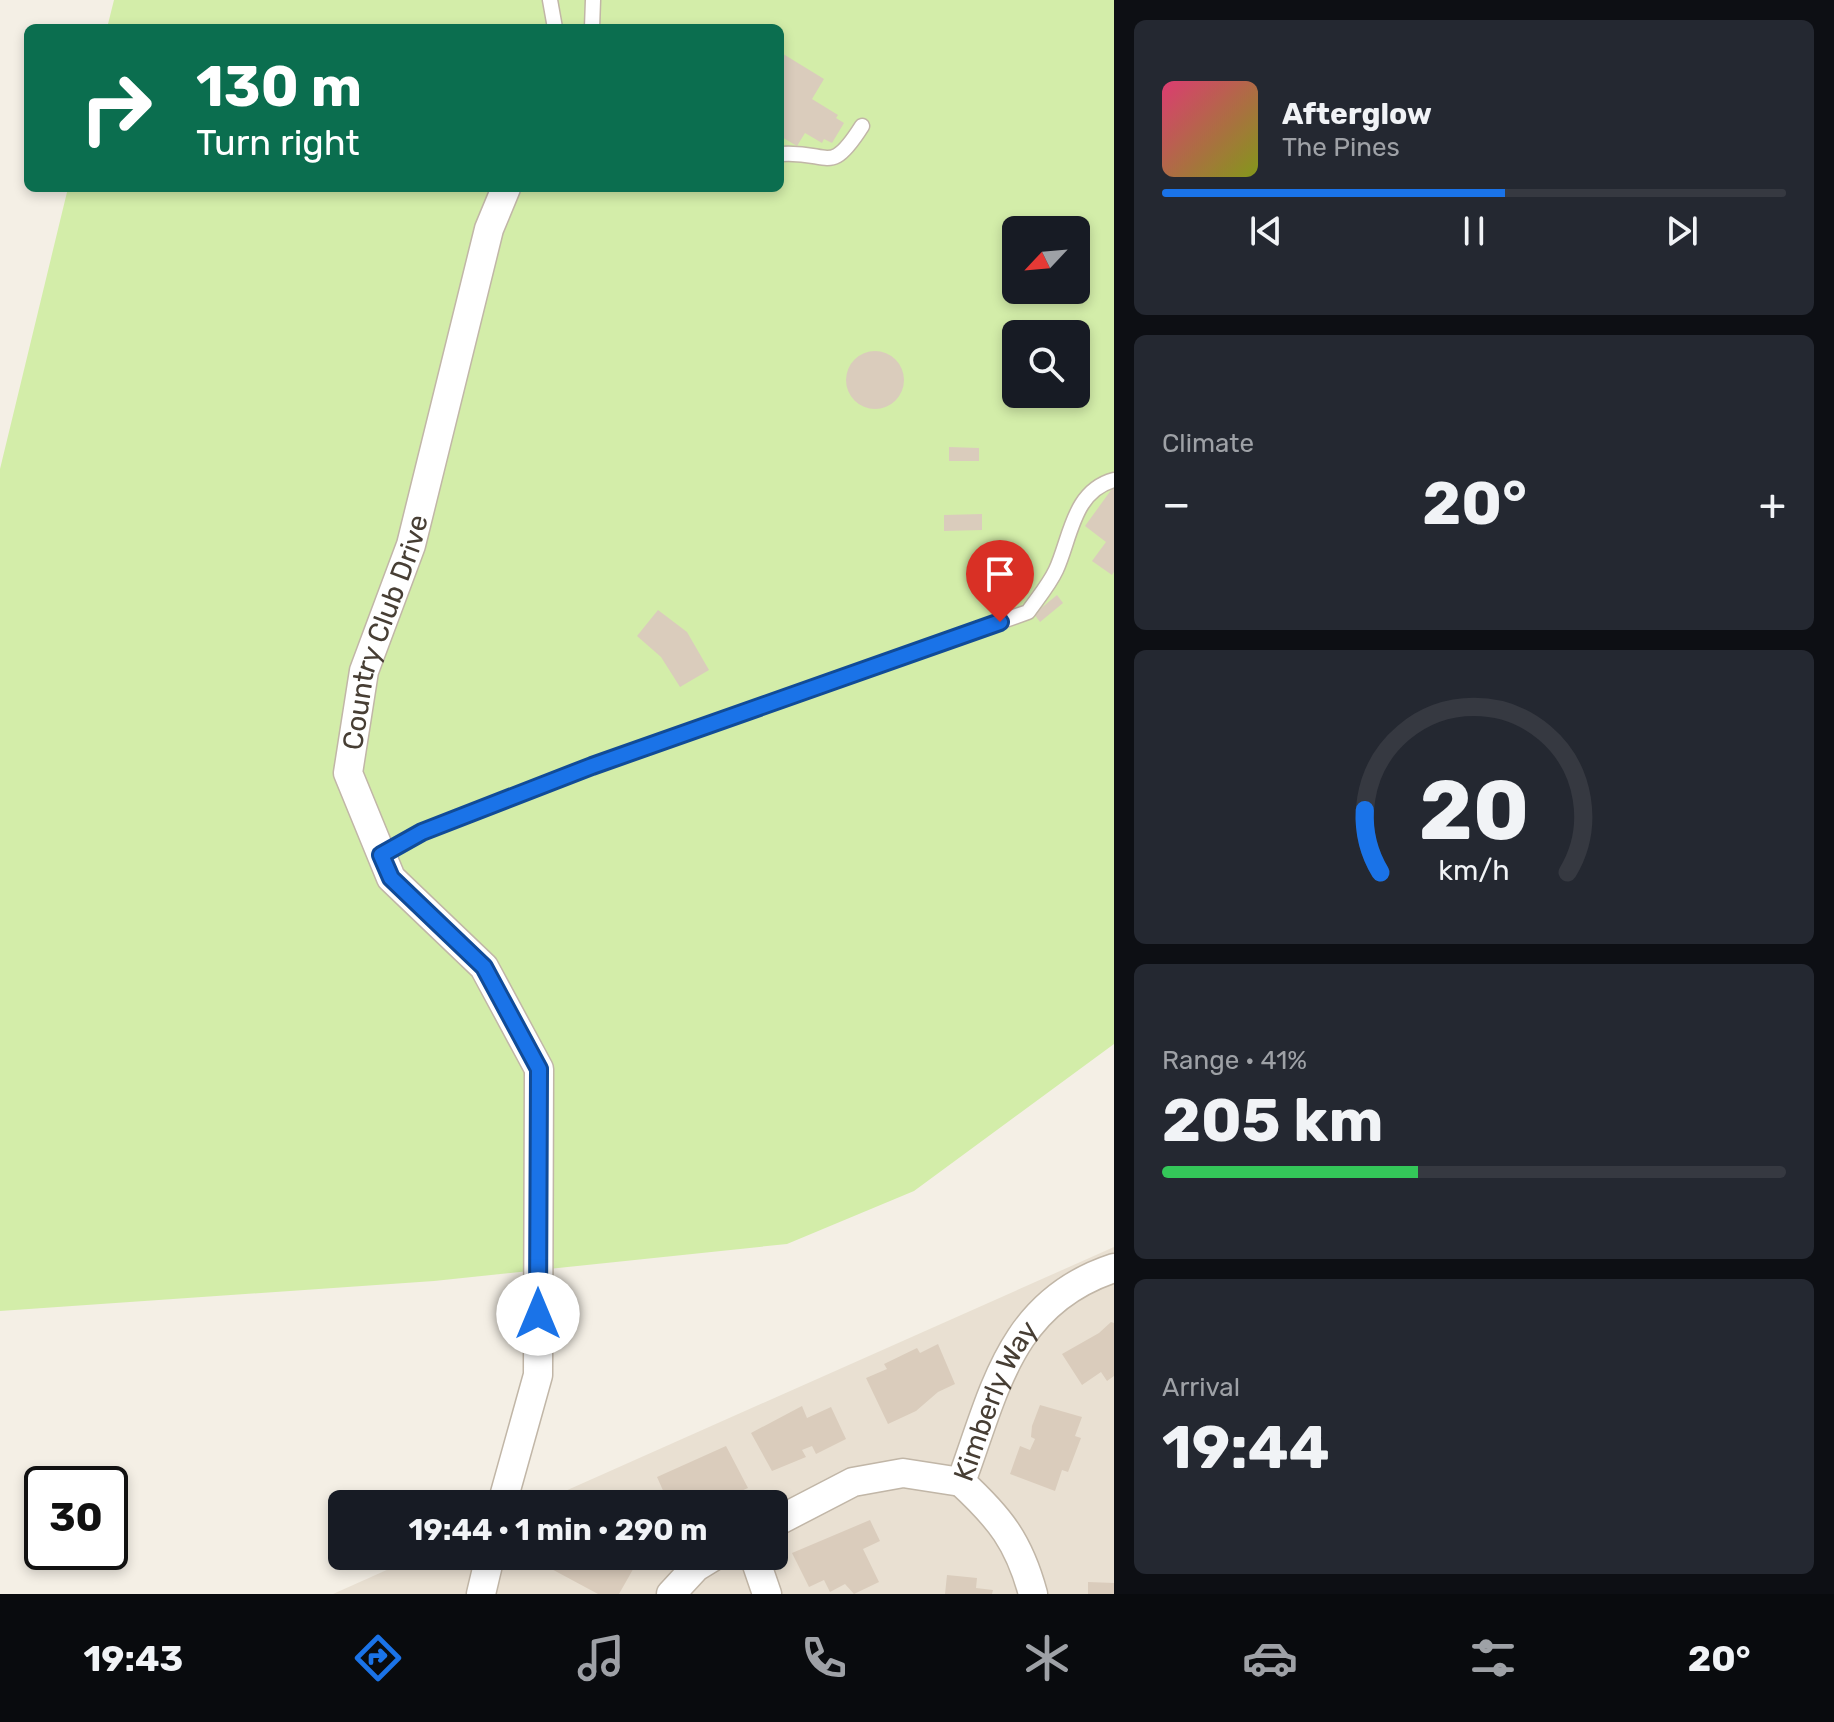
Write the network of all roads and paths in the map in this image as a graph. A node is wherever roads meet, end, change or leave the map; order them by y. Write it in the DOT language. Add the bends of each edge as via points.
graph roads {
  1 [pos="550,0"];
  2 [pos="593,0"];
  3 [pos="554,24"];
  4 [pos="592,24"];
  5 [pos="862,126"];
  6 [pos="784,154"];
  7 [pos="504,192"];
  8 [pos="1114,480"];
  9 [pos="381,855"];
  10 [pos="1114,1268"];
  11 [pos="961,1482"];
  12 [pos="506,1490"];
  13 [pos="788,1516"];
  14 [pos="487,1570"];
  15 [pos="693,1570"];
  16 [pos="759,1570"];
  17 [pos="481,1594"];
  18 [pos="671,1594"];
  19 [pos="767,1594"];
  20 [pos="1033,1594"];
  1 -- 3 [label="lane"];
  2 -- 4 [label="lane"];
  5 -- 6 [label="lane" via="845,153 832,159"];
  7 -- 9 [label="street, Country Club Drive" via="489,229 411,545 364,671 348,773"];
  8 -- 9 [label="lane" via="1097,485 1073,517 1056,572 1028,612 592,766 422,832"];
  9 -- 12 [label="street, Country Club Drive" via="391,878 484,967 539,1069 538,1375"];
  10 -- 11 [label="street, Kimberly Way" via="1080,1279 1040,1311 1015,1343"];
  11 -- 13 [label="street, Kimberly Way" via="903,1473 853,1482"];
  11 -- 20 [label="street" via="999,1517 1023,1558"];
  14 -- 17 [label="street"];
  15 -- 18 [label="street"];
  16 -- 19 [label="street"];
}
